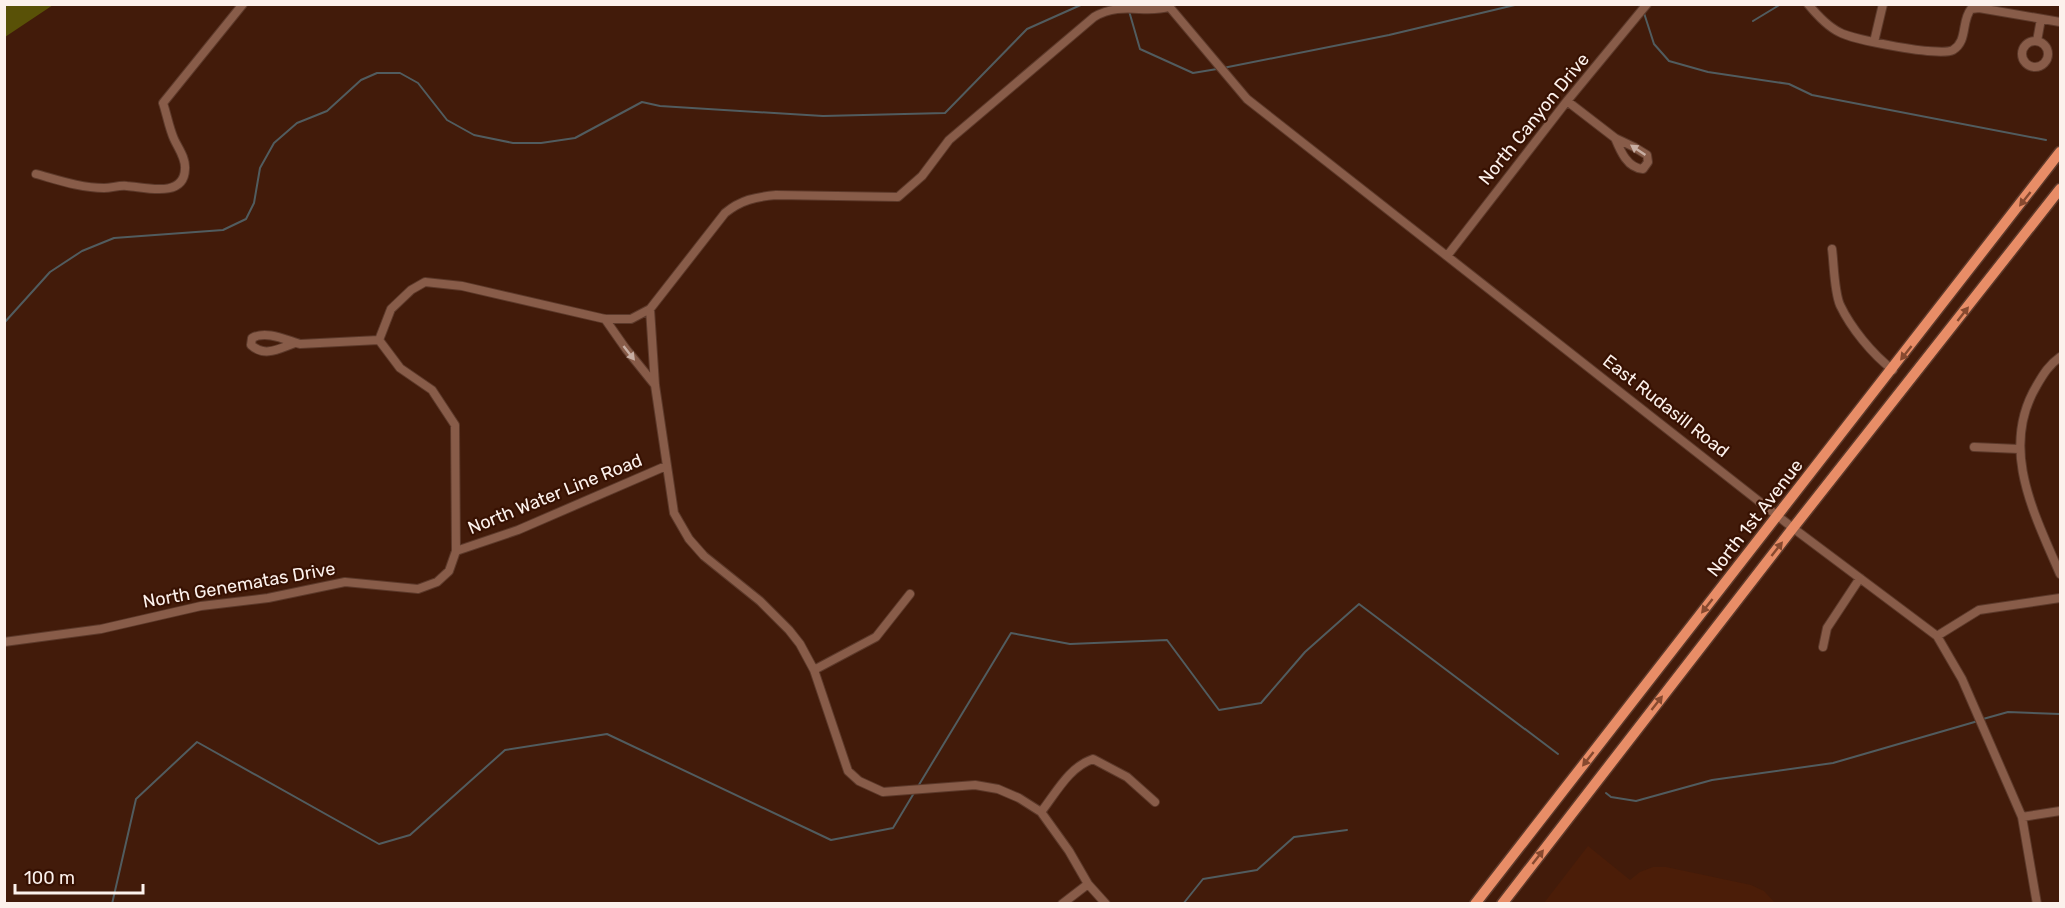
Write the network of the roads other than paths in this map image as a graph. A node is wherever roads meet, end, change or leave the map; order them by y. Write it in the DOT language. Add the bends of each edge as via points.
graph roads {
  1 [pos="243,4"];
  2 [pos="1126,4"];
  3 [pos="1647,4"];
  4 [pos="1808,4"];
  5 [pos="1882,4"];
  6 [pos="1168,6"];
  7 [pos="1114,10"];
  8 [pos="2041,19"];
  9 [pos="2061,22"];
  10 [pos="2037,41"];
  11 [pos="1874,42"];
  12 [pos="1568,101"];
  13 [pos="1615,138"];
  14 [pos="2061,153"];
  15 [pos="36,174"];
  16 [pos="2061,189"];
  17 [pos="1832,249"];
  18 [pos="1448,256"];
  19 [pos="650,309"];
  20 [pos="605,319"];
  21 [pos="379,340"];
  22 [pos="295,343"];
  23 [pos="2061,357"];
  24 [pos="1893,370"];
  25 [pos="655,385"];
  26 [pos="1974,447"];
  27 [pos="2019,449"];
  28 [pos="666,466"];
  29 [pos="1778,515"];
  30 [pos="1793,528"];
  31 [pos="456,551"];
  32 [pos="2061,574"];
  33 [pos="1860,578"];
  34 [pos="910,594"];
  35 [pos="2061,598"];
  36 [pos="1937,636"];
  37 [pos="4,642"];
  38 [pos="1823,647"];
  39 [pos="814,670"];
  40 [pos="1155,802"];
  41 [pos="2061,811"];
  42 [pos="1041,813"];
  43 [pos="2022,818"];
  44 [pos="1088,884"];
  45 [pos="1062,903"];
  46 [pos="1106,903"];
  47 [pos="1475,903"];
  48 [pos="1502,903"];
  49 [pos="2037,903"];
  1 -- 15 [label="street" via="163,104 185,167 176,185 156,190 122,185 89,187"];
  2 -- 7 [label="street"];
  3 -- 12 [label="street, North Canyon Drive"];
  4 -- 11 [label="street" via="1820,19 1840,33"];
  5 -- 11 [label="street"];
  6 -- 7 [label="street"];
  6 -- 18 [label="street, East Rudasill Road" via="1247,99"];
  7 -- 19 [label="street" via="1094,17 975,117 898,197 776,195 739,202 725,213"];
  8 -- 9 [label="street"];
  8 -- 10 [label="street"];
  8 -- 11 [label="street" via="1971,9 1966,14 1961,42 1943,53"];
  12 -- 13 [label="street"];
  12 -- 18 [label="street, North Canyon Drive"];
  14 -- 24 [label="main road, North 1st Avenue, one-way"];
  30 -- 16 [label="main road, North 1st Avenue, one-way"];
  17 -- 24 [label="street" via="1839,303 1857,332"];
  18 -- 29 [label="street, East Rudasill Road"];
  19 -- 20 [label="street" via="631,319"];
  19 -- 25 [label="street"];
  20 -- 21 [label="street" via="462,286 425,282 391,309"];
  20 -- 25 [label="street, one-way"];
  21 -- 22 [label="street"];
  21 -- 31 [label="street, North Genematas Drive" via="400,368 432,390 455,425"];
  23 -- 27 [label="street" via="2050,364 2026,403"];
  24 -- 29 [label="main road, North 1st Avenue"];
  25 -- 28 [label="street"];
  26 -- 27 [label="street"];
  27 -- 32 [label="street" via="2031,506"];
  28 -- 31 [label="street, North Water Line Road" via="518,530"];
  28 -- 39 [label="street" via="674,513 689,539 789,630"];
  29 -- 30 [label="street, East Rudasill Road"];
  29 -- 47 [label="main road, North 1st Avenue, one-way"];
  30 -- 33 [label="street, East Rudasill Road"];
  48 -- 30 [label="main road, North 1st Avenue, one-way"];
  31 -- 37 [label="street, North Genematas Drive" via="449,571 437,582 418,589 345,582 268,598 201,606 101,628"];
  33 -- 36 [label="street, East Rudasill Road"];
  33 -- 38 [label="street" via="1827,628"];
  34 -- 39 [label="street" via="876,637"];
  35 -- 36 [label="street" via="1979,610"];
  36 -- 43 [label="street, East Rudasill Road" via="1962,678"];
  39 -- 42 [label="street" via="842,757 848,771 859,781 883,792 975,785 999,789"];
  40 -- 42 [label="street" via="1126,777 1093,759 1073,770"];
  41 -- 43 [label="street"];
  42 -- 44 [label="street"];
  43 -- 49 [label="street, East Rudasill Road"];
  44 -- 45 [label="street"];
  44 -- 46 [label="street"];
}
